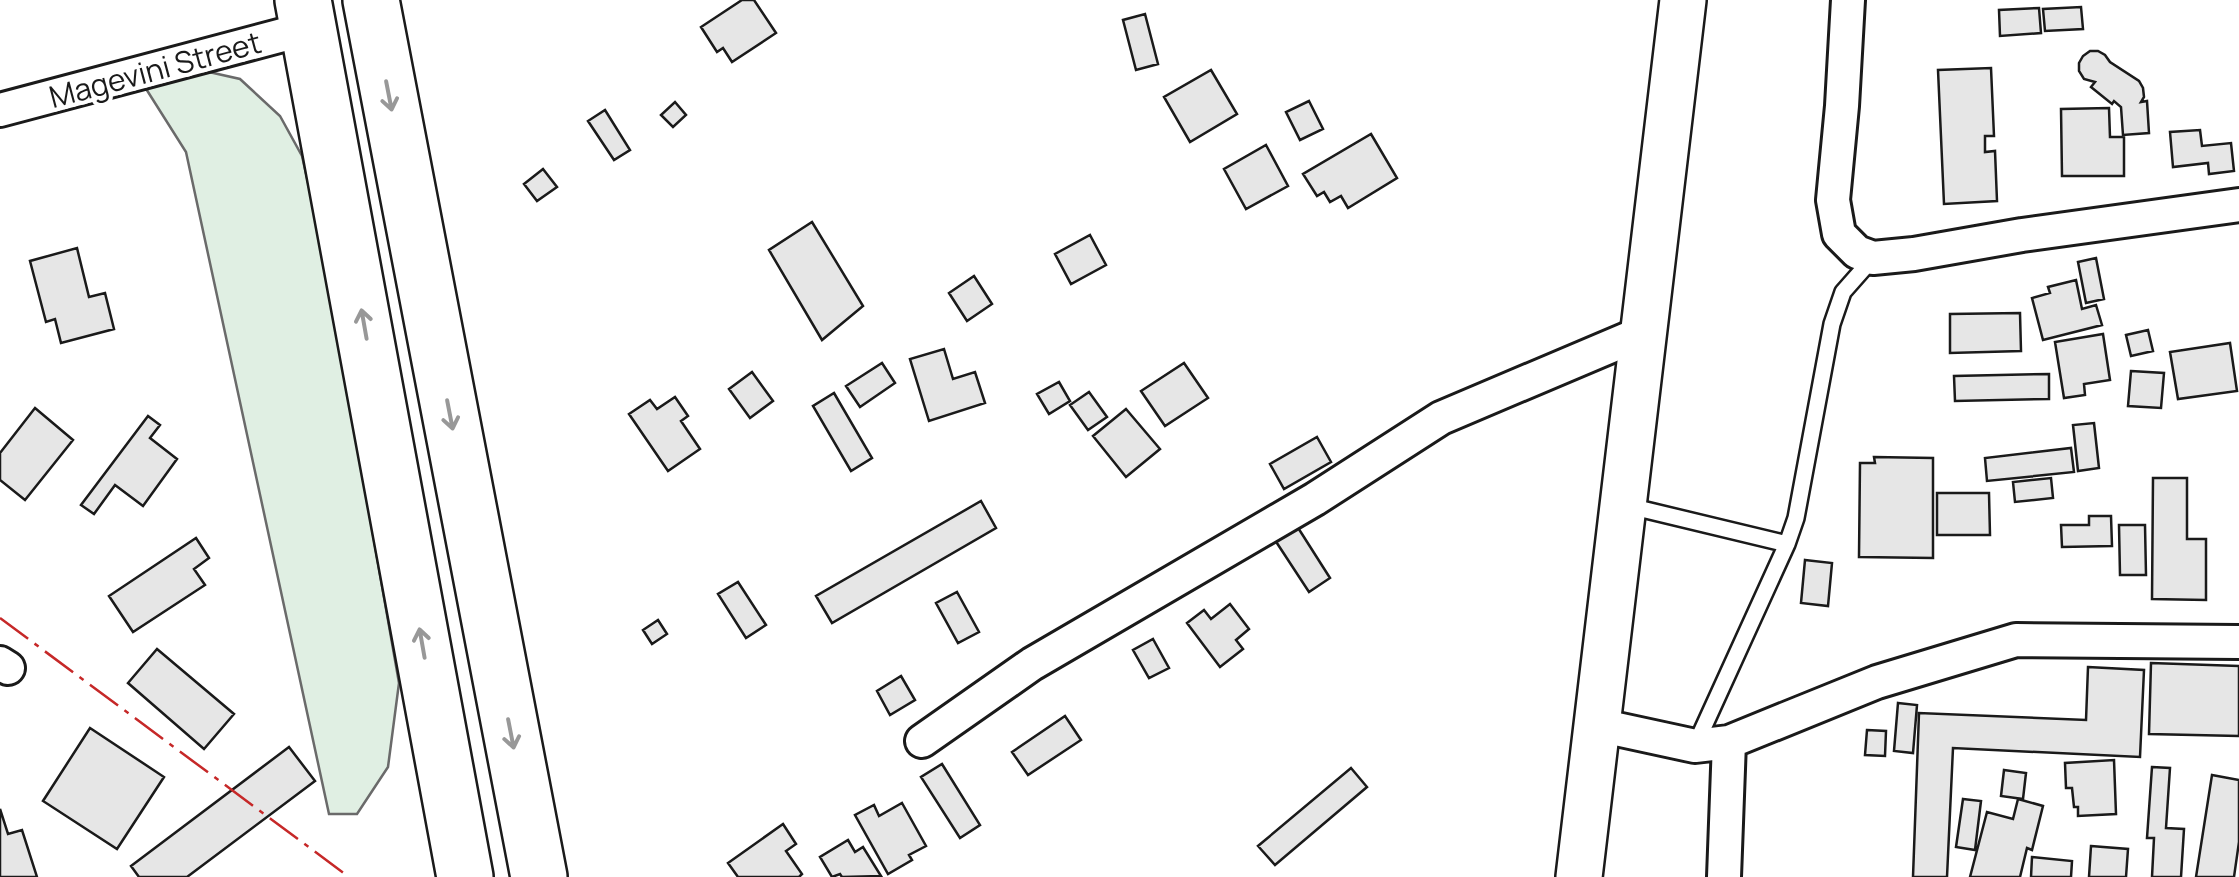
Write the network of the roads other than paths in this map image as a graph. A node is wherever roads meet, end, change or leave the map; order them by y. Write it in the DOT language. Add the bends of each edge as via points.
graph roads {
  1 [pos="371,0"];
  2 [pos="1683,0"];
  3 [pos="1848,0"];
  4 [pos="306,14"];
  5 [pos="0,110"];
  6 [pos="2239,205"];
  7 [pos="1873,258"];
  8 [pos="1644,332"];
  9 [pos="1624,505"];
  10 [pos="1786,544"];
  11 [pos="2239,642"];
  12 [pos="1598,725"];
  13 [pos="922,741"];
  14 [pos="1728,742"];
  15 [pos="1696,746"];
  16 [pos="466,877"];
  17 [pos="539,877"];
  18 [pos="1579,877"];
  19 [pos="1724,877"];
  1 -- 17 [label="highway, one-way"];
  2 -- 8 [label="street"];
  3 -- 7 [label="street" via="1833,200 1838,234"];
  4 -- 5 [label="street, Magevini Street"];
  16 -- 4 [label="highway, one-way"];
  6 -- 7 [label="street"];
  7 -- 10 [label="lane" via="1843,292 1832,324"];
  8 -- 9 [label="street"];
  8 -- 13 [label="street" via="1440,418 1032,664"];
  9 -- 10 [label="lane"];
  9 -- 12 [label="street"];
  10 -- 15 [label="lane"];
  11 -- 14 [label="street" via="2016,640 1877,682"];
  12 -- 15 [label="street"];
  12 -- 18 [label="street"];
  14 -- 15 [label="street"];
  14 -- 19 [label="street"];
}
